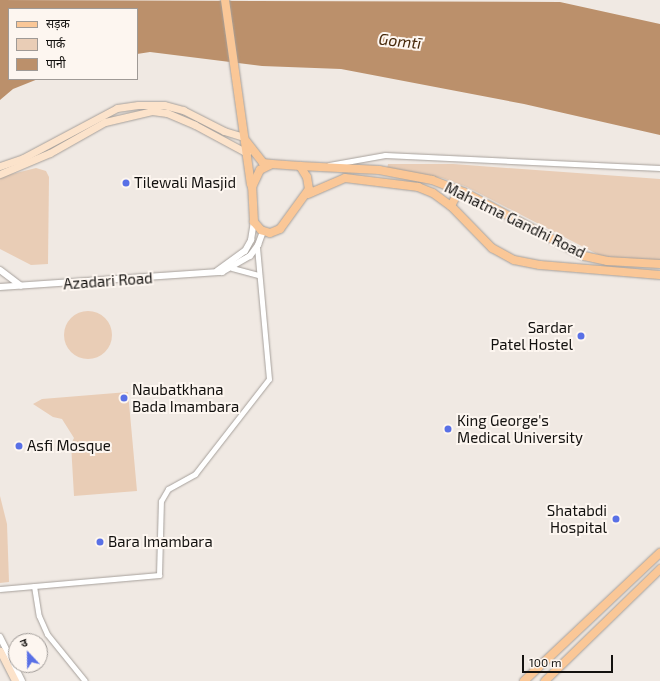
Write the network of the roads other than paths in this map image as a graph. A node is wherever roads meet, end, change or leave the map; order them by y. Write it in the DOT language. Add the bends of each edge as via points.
graph roads {
  1 [pos="225,0"];
  2 [pos="244,138"];
  3 [pos="49,143"];
  4 [pos="53,150"];
  5 [pos="247,153"];
  6 [pos="272,164"];
  7 [pos="0,166"];
  8 [pos="300,166"];
  9 [pos="318,167"];
  10 [pos="660,168"];
  11 [pos="0,174"];
  12 [pos="252,187"];
  13 [pos="459,190"];
  14 [pos="308,194"];
  15 [pos="451,206"];
  16 [pos="254,222"];
  17 [pos="263,231"];
  18 [pos="257,246"];
  19 [pos="584,256"];
  20 [pos="660,264"];
  21 [pos="232,268"];
  22 [pos="582,269"];
  23 [pos="0,270"];
  24 [pos="217,271"];
  25 [pos="259,275"];
  26 [pos="660,275"];
  27 [pos="21,286"];
  28 [pos="1,287"];
  29 [pos="660,553"];
  30 [pos="660,569"];
  31 [pos="34,586"];
  32 [pos="0,589"];
  33 [pos="596,614"];
  34 [pos="604,622"];
  35 [pos="0,637"];
  36 [pos="0,651"];
  37 [pos="551,656"];
  38 [pos="561,665"];
  39 [pos="15,681"];
  40 [pos="22,681"];
  41 [pos="84,681"];
  42 [pos="524,681"];
  43 [pos="545,681"];
  1 -- 2 [label="main road"];
  2 -- 3 [label="main road" via="224,131 184,110 164,105 138,105 117,108"];
  2 -- 5 [label="main road"];
  2 -- 6 [label="main road" via="263,163"];
  3 -- 4 [label="street"];
  3 -- 7 [label="main road" via="23,158"];
  4 -- 5 [label="main road" via="105,122 152,111 167,113 195,125"];
  4 -- 11 [label="main road"];
  5 -- 12 [label="main road"];
  6 -- 8 [label="main road"];
  6 -- 12 [label="main road" via="260,170"];
  8 -- 9 [label="main road, Mahatma Gandhi Road"];
  8 -- 14 [label="main road" via="307,177"];
  9 -- 10 [label="street" via="385,155"];
  9 -- 13 [label="main road, Mahatma Gandhi Road" via="379,170 432,180"];
  12 -- 16 [label="main road"];
  13 -- 15 [label="main road"];
  13 -- 19 [label="main road, Mahatma Gandhi Road"];
  14 -- 15 [label="main road, Mahatma Gandhi Road" via="345,178 366,179 418,187 433,192"];
  14 -- 17 [label="main road" via="280,230"];
  15 -- 22 [label="main road, Mahatma Gandhi Road" via="492,248 514,260"];
  16 -- 17 [label="main road"];
  16 -- 24 [label="street" via="251,240 245,251"];
  17 -- 18 [label="street"];
  18 -- 21 [label="street" via="250,256"];
  18 -- 25 [label="street"];
  19 -- 20 [label="main road, Mahatma Gandhi Road" via="607,261"];
  19 -- 22 [label="main road"];
  21 -- 24 [label="street, Azadari Road"];
  21 -- 25 [label="street"];
  22 -- 26 [label="main road, Mahatma Gandhi Road"];
  23 -- 27 [label="street"];
  24 -- 27 [label="street, Azadari Road"];
  25 -- 31 [label="street" via="269,379 195,474 168,489 161,501 159,575"];
  27 -- 28 [label="street, Azadari Road"];
  29 -- 33 [label="main road"];
  30 -- 34 [label="main road"];
  31 -- 32 [label="street"];
  31 -- 41 [label="street" via="40,616 47,634"];
  33 -- 34 [label="main road"];
  33 -- 37 [label="main road"];
  34 -- 38 [label="main road"];
  35 -- 40 [label="street"];
  36 -- 39 [label="main road"];
  37 -- 38 [label="main road"];
  37 -- 42 [label="main road"];
  38 -- 43 [label="main road"];
}
